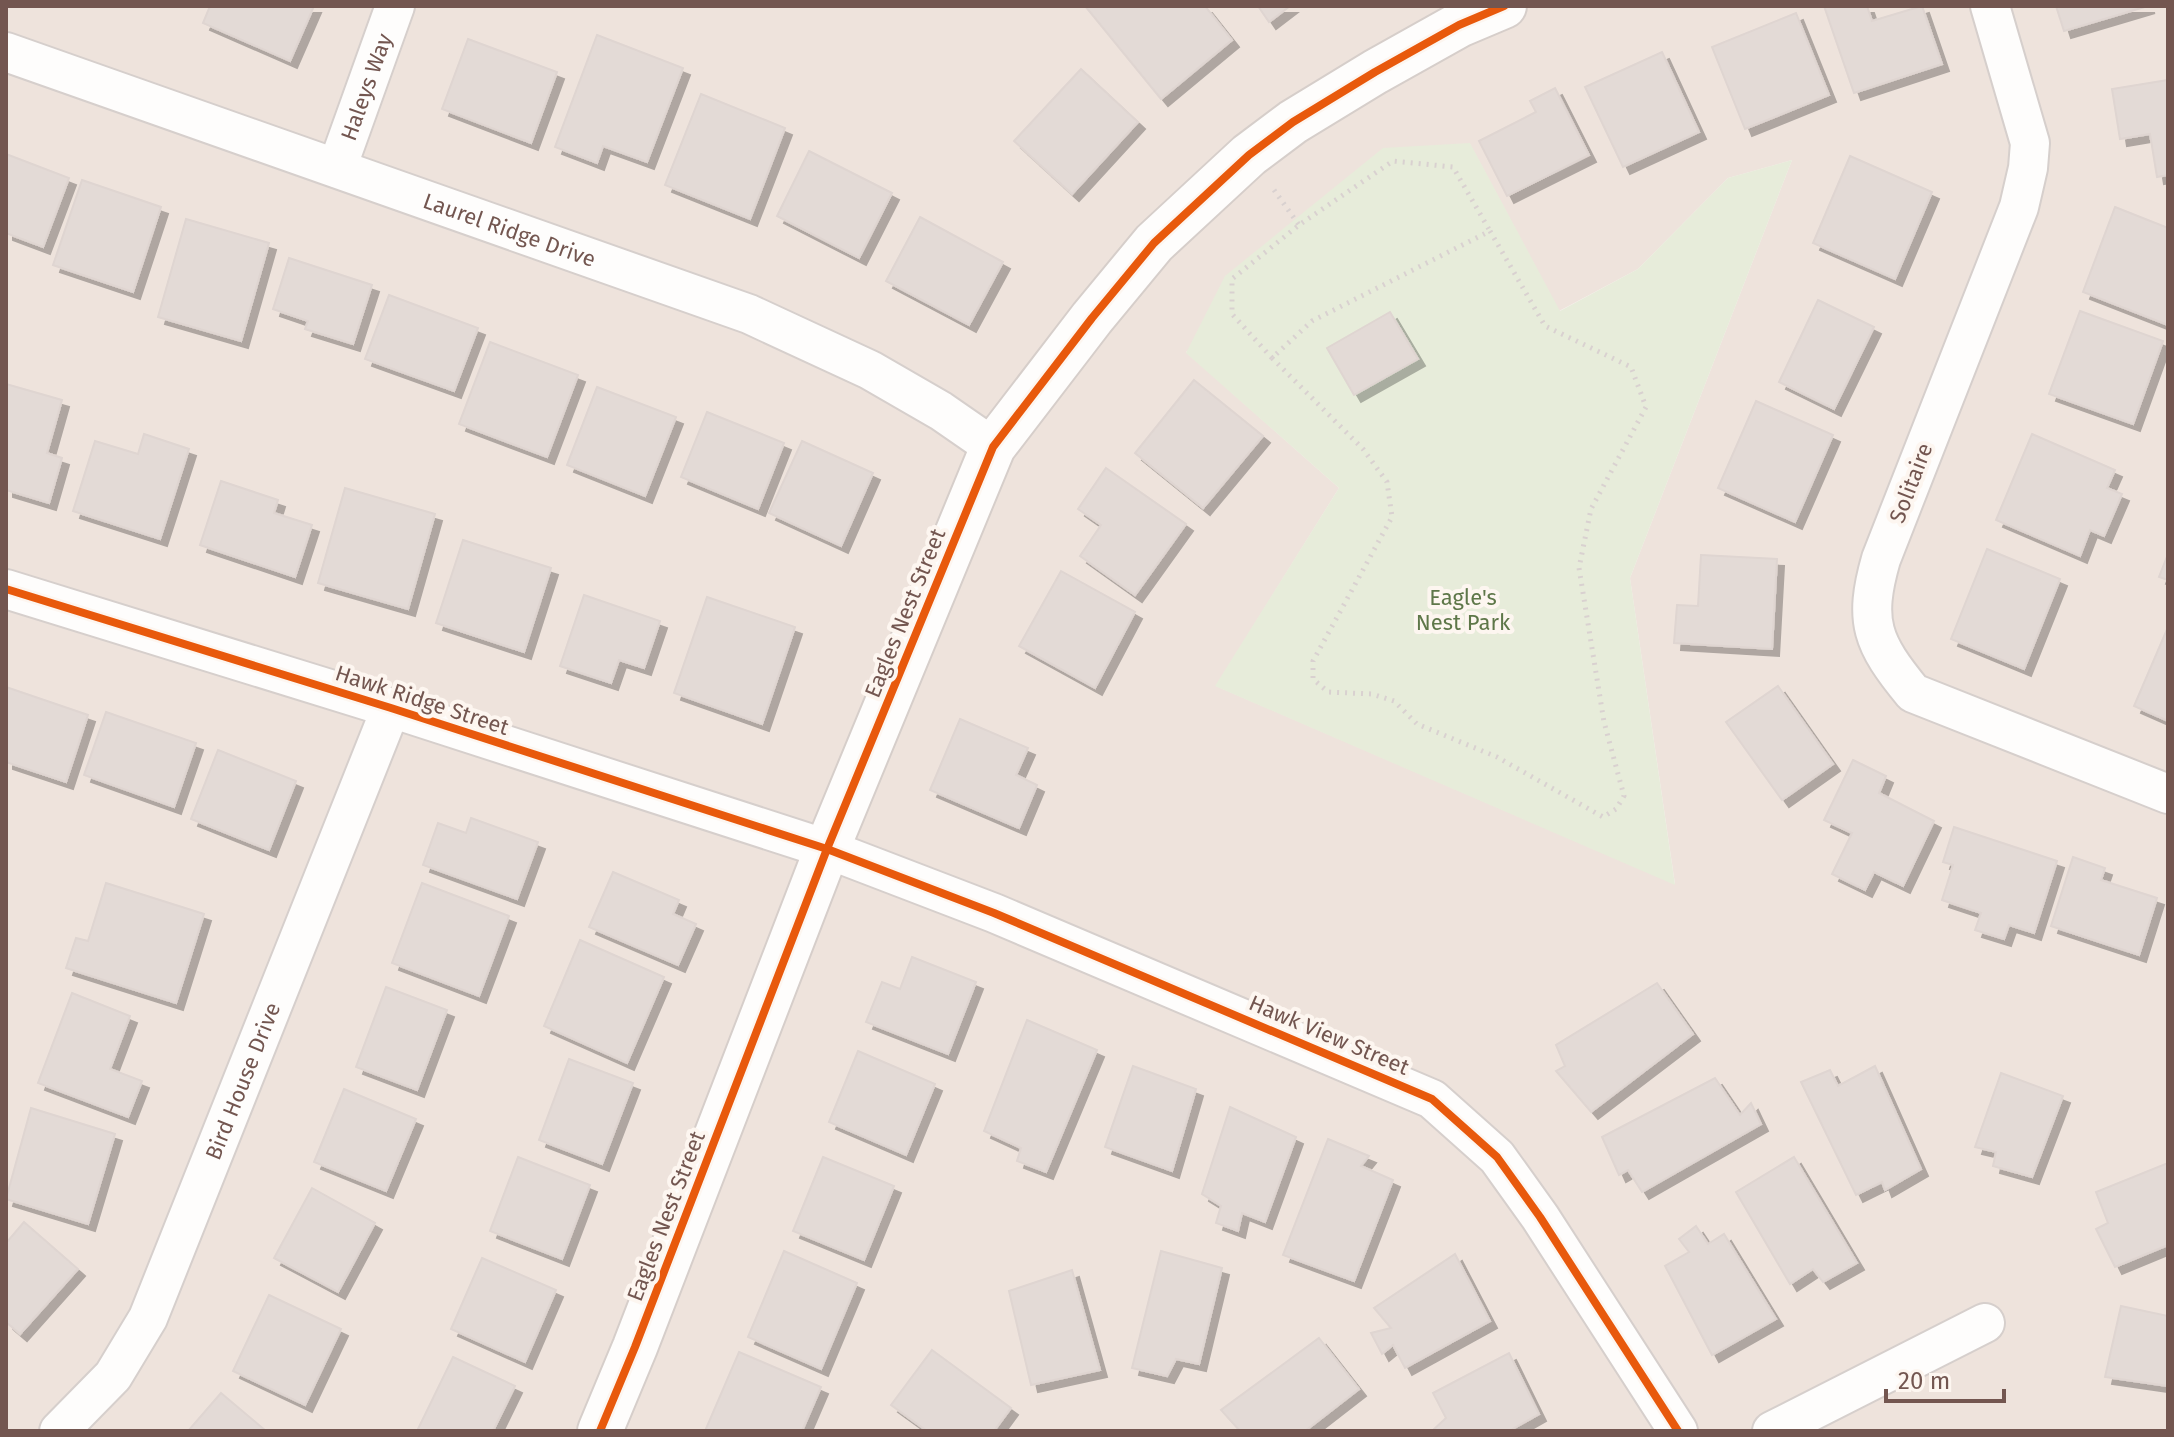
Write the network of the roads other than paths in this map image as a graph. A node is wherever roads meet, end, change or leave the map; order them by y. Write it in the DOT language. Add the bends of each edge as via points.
graph roads {
  1 [pos="395,6"];
  2 [pos="1504,6"];
  3 [pos="1990,6"];
  4 [pos="6,52"];
  5 [pos="337,168"];
  6 [pos="993,447"];
  7 [pos="6,589"];
  8 [pos="391,708"];
  9 [pos="2168,794"];
  10 [pos="827,849"];
  11 [pos="1985,1323"];
  12 [pos="59,1431"];
  13 [pos="600,1431"];
  14 [pos="1678,1431"];
  15 [pos="1772,1431"];
  1 -- 5 [label="street, Haleys Way"];
  2 -- 6 [label="street, Eagles Nest Street" via="1375,72 1249,155 1154,243"];
  3 -- 9 [label="street, Solitaire" via="2030,143 2028,168 2019,207 1881,559 1870,612 1888,662 1913,693"];
  4 -- 5 [label="street, Laurel Ridge Drive"];
  5 -- 6 [label="street, Laurel Ridge Drive" via="749,314 870,370"];
  6 -- 10 [label="street, Eagles Nest Street"];
  7 -- 8 [label="street, Hawk Ridge Street"];
  8 -- 10 [label="street, Hawk Ridge Street"];
  8 -- 12 [label="street, Bird House Drive" via="148,1318 113,1376"];
  10 -- 13 [label="street, Eagles Nest Street"];
  10 -- 14 [label="street, Hawk View Street" via="994,913 1432,1099 1506,1169"];
  11 -- 15 [label="street"];
}
